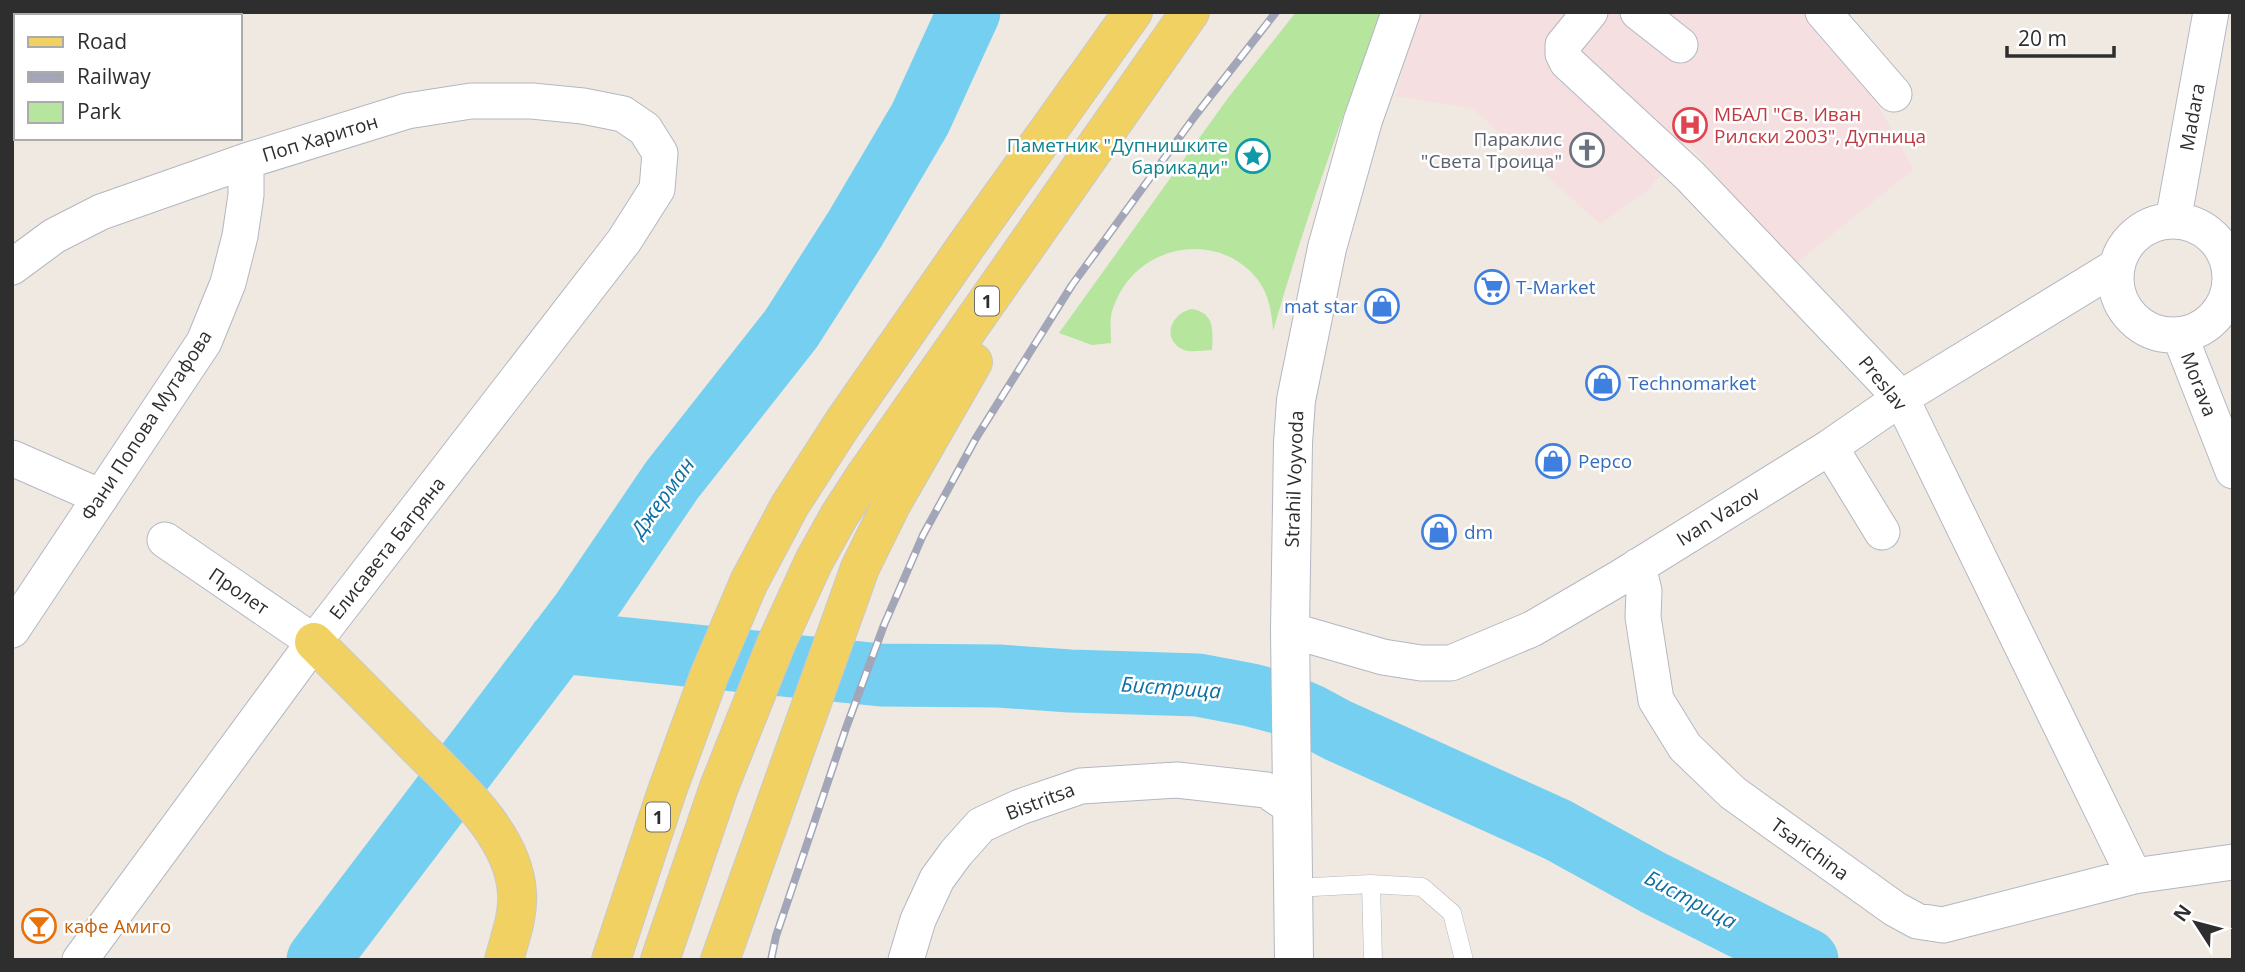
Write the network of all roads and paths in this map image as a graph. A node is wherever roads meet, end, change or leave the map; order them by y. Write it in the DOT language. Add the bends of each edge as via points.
graph roads {
  1 [pos="1133,12"];
  2 [pos="1190,12"];
  3 [pos="1401,12"];
  4 [pos="1590,12"];
  5 [pos="1638,12"];
  6 [pos="1823,12"];
  7 [pos="2211,12"];
  8 [pos="1681,45"];
  9 [pos="1162,52"];
  10 [pos="1894,94"];
  11 [pos="645,129"];
  12 [pos="246,161"];
  13 [pos="2173,221"];
  14 [pos="2223,236"];
  15 [pos="2117,266"];
  16 [pos="12,267"];
  17 [pos="2227,311"];
  18 [pos="2180,336"];
  19 [pos="1901,398"];
  20 [pos="1830,447"];
  21 [pos="12,458"];
  22 [pos="2233,471"];
  23 [pos="101,497"];
  24 [pos="1882,532"];
  25 [pos="164,540"];
  26 [pos="1638,566"];
  27 [pos="1290,630"];
  28 [pos="12,631"];
  29 [pos="314,642"];
  30 [pos="1293,790"];
  31 [pos="2233,862"];
  32 [pos="2134,876"];
  33 [pos="1371,884"];
  34 [pos="1294,888"];
  35 [pos="80,960"];
  36 [pos="504,960"];
  37 [pos="611,960"];
  38 [pos="660,960"];
  39 [pos="720,960"];
  40 [pos="906,960"];
  41 [pos="1294,960"];
  42 [pos="1373,960"];
  43 [pos="1464,960"];
  1 -- 37 [label="main road, 1" via="790,505 749,582 709,676"];
  2 -- 9 [label="main road, 1"];
  3 -- 27 [label="street, Strahil Voyvoda" via="1330,235 1298,386"];
  4 -- 19 [label="street, Preslav" via="1563,45 1567,62 1690,176"];
  5 -- 8 [label="street"];
  6 -- 10 [label="street"];
  7 -- 13 [label="street, Madara"];
  9 -- 38 [label="main road, 1" via="865,476 814,561 757,691"];
  9 -- 39 [label="main road" via="949,401 860,568"];
  11 -- 12 [label="street, Поп Харитон" via="623,114 583,106 471,101 407,111"];
  11 -- 29 [label="street, Елисавета Багряна" via="660,153 657,189 631,231"];
  12 -- 16 [label="street, Поп Харитон" via="101,212 54,236"];
  12 -- 23 [label="street, Фани Попова Мутафова" via="240,236 228,283 204,342"];
  13 -- 14 [label="street"];
  13 -- 15 [label="street" via="2153,224 2136,234"];
  14 -- 17 [label="street" via="2230,272"];
  15 -- 18 [label="street" via="2115,285 2130,317 2153,332"];
  15 -- 19 [label="street, Ivan Vazov"];
  17 -- 18 [label="street"];
  18 -- 22 [label="street, Morava"];
  19 -- 20 [label="street, Ivan Vazov"];
  19 -- 32 [label="street, Preslav"];
  20 -- 24 [label="street"];
  20 -- 26 [label="street, Ivan Vazov"];
  21 -- 23 [label="street"];
  23 -- 28 [label="street, Фани Попова Мутафова"];
  25 -- 29 [label="street, Пролет"];
  26 -- 27 [label="street, Ivan Vazov" via="1532,629 1451,663 1383,657"];
  26 -- 32 [label="street, Tsarichina" via="1657,700 1685,747 1733,793 1895,909 1917,921 1943,925"];
  27 -- 30 [label="street, Strahil Voyvoda"];
  29 -- 35 [label="street, Елисавета Багряна"];
  29 -- 36 [label="main road" via="476,807 503,847 517,893"];
  30 -- 34 [label="street, Strahil Voyvoda"];
  30 -- 40 [label="street, Bistritsa" via="1177,780 1081,786 1020,807 981,825 956,853 937,879"];
  31 -- 32 [label="street"];
  33 -- 34 [label="lane"];
  33 -- 42 [label="lane"];
  33 -- 43 [label="lane" via="1422,887 1452,913"];
  34 -- 41 [label="street, Strahil Voyvoda"];
}
